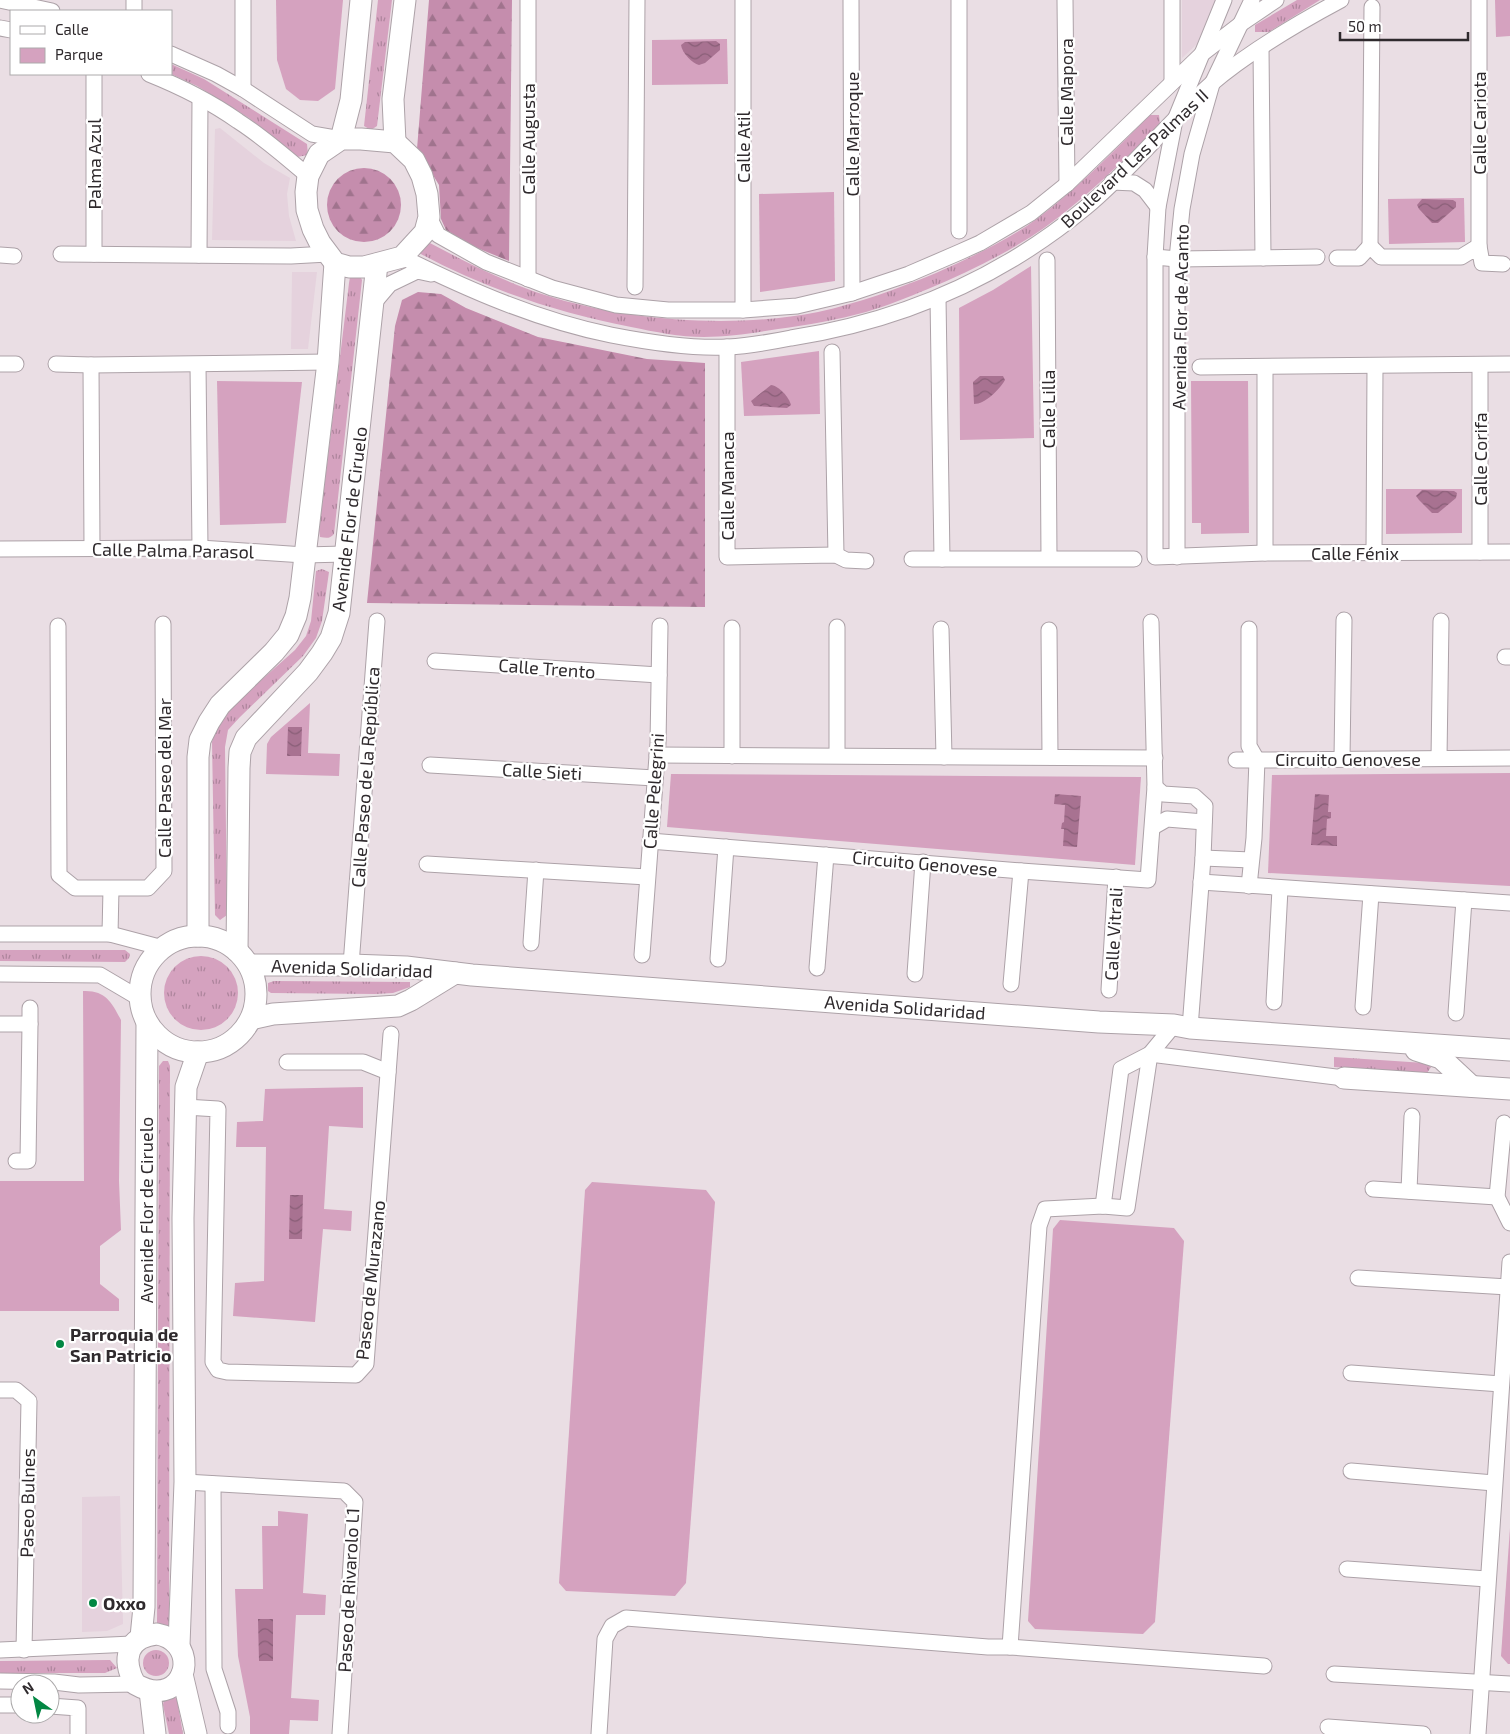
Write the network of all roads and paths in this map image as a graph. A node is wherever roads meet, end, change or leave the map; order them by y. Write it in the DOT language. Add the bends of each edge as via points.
graph roads {
  1 [pos="0,0"];
  2 [pos="243,0"];
  3 [pos="361,0"];
  4 [pos="405,0"];
  5 [pos="528,0"];
  6 [pos="636,0"];
  7 [pos="743,0"];
  8 [pos="852,0"];
  9 [pos="959,0"];
  10 [pos="1065,0"];
  11 [pos="1172,0"];
  12 [pos="1224,0"];
  13 [pos="1252,0"];
  14 [pos="1276,0"];
  15 [pos="1341,0"];
  16 [pos="1479,0"];
  17 [pos="29,3"];
  18 [pos="1372,7"];
  19 [pos="49,10"];
  20 [pos="1242,23"];
  21 [pos="1261,48"];
  22 [pos="1204,53"];
  23 [pos="172,54"];
  24 [pos="94,75"];
  25 [pos="151,75"];
  26 [pos="1172,81"];
  27 [pos="1212,84"];
  28 [pos="243,89"];
  29 [pos="200,99"];
  30 [pos="1176,120"];
  31 [pos="341,139"];
  32 [pos="395,142"];
  33 [pos="308,176"];
  34 [pos="1112,182"];
  35 [pos="1066,184"];
  36 [pos="1158,207"];
  37 [pos="429,217"];
  38 [pos="959,231"];
  39 [pos="1370,246"];
  40 [pos="1479,246"];
  41 [pos="61,254"];
  42 [pos="94,254"];
  43 [pos="199,255"];
  44 [pos="402,257"];
  45 [pos="1155,257"];
  46 [pos="1317,257"];
  47 [pos="332,258"];
  48 [pos="1263,258"];
  49 [pos="1337,258"];
  50 [pos="1177,259"];
  51 [pos="1047,260"];
  52 [pos="377,264"];
  53 [pos="1503,264"];
  54 [pos="437,275"];
  55 [pos="528,279"];
  56 [pos="635,287"];
  57 [pos="852,293"];
  58 [pos="938,298"];
  59 [pos="373,304"];
  60 [pos="744,310"];
  61 [pos="727,347"];
  62 [pos="832,352"];
  63 [pos="328,362"];
  64 [pos="0,364"];
  65 [pos="16,364"];
  66 [pos="56,364"];
  67 [pos="1509,364"];
  68 [pos="91,365"];
  69 [pos="198,365"];
  70 [pos="1480,365"];
  71 [pos="1375,366"];
  72 [pos="1200,367"];
  73 [pos="1265,367"];
  74 [pos="92,548"];
  75 [pos="200,548"];
  76 [pos="0,549"];
  77 [pos="1480,552"];
  78 [pos="1510,552"];
  79 [pos="1374,553"];
  80 [pos="345,554"];
  81 [pos="1265,554"];
  82 [pos="304,555"];
  83 [pos="836,555"];
  84 [pos="1178,556"];
  85 [pos="1155,557"];
  86 [pos="1049,558"];
  87 [pos="912,559"];
  88 [pos="1134,559"];
  89 [pos="942,560"];
  90 [pos="866,561"];
  91 [pos="1344,620"];
  92 [pos="377,621"];
  93 [pos="1441,621"];
  94 [pos="1151,622"];
  95 [pos="164,624"];
  96 [pos="58,626"];
  97 [pos="660,626"];
  98 [pos="837,627"];
  99 [pos="732,628"];
  100 [pos="941,629"];
  101 [pos="1249,629"];
  102 [pos="1049,630"];
  103 [pos="435,661"];
  104 [pos="659,676"];
  105 [pos="656,755"];
  106 [pos="837,755"];
  107 [pos="732,756"];
  108 [pos="944,757"];
  109 [pos="1050,757"];
  110 [pos="1155,758"];
  111 [pos="1342,758"];
  112 [pos="1439,758"];
  113 [pos="1510,758"];
  114 [pos="1236,760"];
  115 [pos="1257,760"];
  116 [pos="430,765"];
  117 [pos="654,778"];
  118 [pos="1155,786"];
  119 [pos="1204,822"];
  120 [pos="1153,827"];
  121 [pos="650,841"];
  122 [pos="726,847"];
  123 [pos="826,855"];
  124 [pos="1203,858"];
  125 [pos="1251,860"];
  126 [pos="924,862"];
  127 [pos="426,864"];
  128 [pos="536,870"];
  129 [pos="1020,871"];
  130 [pos="647,877"];
  131 [pos="1116,877"];
  132 [pos="1201,882"];
  133 [pos="1249,886"];
  134 [pos="111,889"];
  135 [pos="1280,889"];
  136 [pos="1371,894"];
  137 [pos="1464,900"];
  138 [pos="1510,903"];
  139 [pos="0,934"];
  140 [pos="110,934"];
  141 [pos="198,936"];
  142 [pos="531,943"];
  143 [pos="163,948"];
  144 [pos="642,955"];
  145 [pos="243,958"];
  146 [pos="718,959"];
  147 [pos="351,965"];
  148 [pos="818,968"];
  149 [pos="455,973"];
  150 [pos="0,974"];
  151 [pos="916,974"];
  152 [pos="1011,984"];
  153 [pos="1109,990"];
  154 [pos="139,998"];
  155 [pos="1274,1002"];
  156 [pos="1363,1007"];
  157 [pos="30,1008"];
  158 [pos="1456,1013"];
  159 [pos="251,1019"];
  160 [pos="148,1023"];
  161 [pos="0,1024"];
  162 [pos="30,1024"];
  163 [pos="1182,1026"];
  164 [pos="391,1034"];
  165 [pos="1355,1038"];
  166 [pos="1510,1050"];
  167 [pos="198,1052"];
  168 [pos="1150,1054"];
  169 [pos="287,1062"];
  170 [pos="388,1072"];
  171 [pos="1344,1078"];
  172 [pos="1471,1086"];
  173 [pos="1510,1089"];
  174 [pos="185,1107"];
  175 [pos="1412,1116"];
  176 [pos="1504,1123"];
  177 [pos="16,1161"];
  178 [pos="1373,1189"];
  179 [pos="1409,1192"];
  180 [pos="1497,1197"];
  181 [pos="1103,1206"];
  182 [pos="1510,1223"];
  183 [pos="1510,1262"];
  184 [pos="1358,1278"];
  185 [pos="1508,1287"];
  186 [pos="1351,1373"];
  187 [pos="1501,1384"];
  188 [pos="0,1390"];
  189 [pos="1351,1471"];
  190 [pos="201,1483"];
  191 [pos="1494,1483"];
  192 [pos="1347,1568"];
  193 [pos="1487,1579"];
  194 [pos="136,1641"];
  195 [pos="24,1644"];
  196 [pos="179,1645"];
  197 [pos="1010,1647"];
  198 [pos="0,1650"];
  199 [pos="1264,1666"];
  200 [pos="182,1674"];
  201 [pos="1334,1674"];
  202 [pos="0,1681"];
  203 [pos="1480,1683"];
  204 [pos="1510,1684"];
  205 [pos="79,1685"];
  206 [pos="142,1688"];
  207 [pos="78,1704"];
  208 [pos="60,1705"];
  209 [pos="228,1726"];
  210 [pos="1328,1727"];
  211 [pos="78,1734"];
  212 [pos="155,1734"];
  213 [pos="196,1734"];
  214 [pos="340,1734"];
  215 [pos="599,1734"];
  216 [pos="1423,1734"];
  217 [pos="1478,1734"];
  1 -- 17 [label="street"];
  2 -- 28 [label="street"];
  3 -- 31 [label="main road" via="351,100"];
  4 -- 32 [label="main road" via="393,99"];
  5 -- 55 [label="street, Calle Augusta"];
  6 -- 56 [label="street"];
  7 -- 60 [label="street, Calle Atil"];
  8 -- 57 [label="street, Calle Marroque"];
  9 -- 38 [label="street"];
  10 -- 35 [label="street, Calle Mapora"];
  11 -- 26 [label="street"];
  12 -- 22 [label="street, Avenida Flor de Acanto"];
  13 -- 20 [label="street, Avenida Flor de Acanto"];
  14 -- 20 [label="street, Boulevard Las Palmas II"];
  15 -- 21 [label="street, Boulevard Las Palmas II"];
  16 -- 40 [label="street, Calle Cariota"];
  17 -- 19 [label="street"];
  18 -- 39 [label="street"];
  20 -- 22 [label="street, Boulevard Las Palmas II"];
  20 -- 27 [label="street, Avenida Flor de Acanto"];
  21 -- 27 [label="street, Boulevard Las Palmas II"];
  21 -- 48 [label="street"];
  22 -- 26 [label="street, Boulevard Las Palmas II"];
  22 -- 30 [label="street, Avenida Flor de Acanto"];
  23 -- 28 [label="street"];
  24 -- 42 [label="street, Palma Azul"];
  25 -- 29 [label="street"];
  26 -- 35 [label="street, Boulevard Las Palmas II"];
  27 -- 30 [label="street, Boulevard Las Palmas II"];
  27 -- 50 [label="street, Avenida Flor de Acanto" via="1192,154"];
  28 -- 31 [label="street" via="312,134"];
  29 -- 33 [label="street" via="238,120"];
  29 -- 43 [label="street"];
  30 -- 34 [label="street, Boulevard Las Palmas II"];
  30 -- 36 [label="street, Avenida Flor de Acanto"];
  31 -- 32 [label="main road"];
  31 -- 33 [label="main road" via="318,154"];
  32 -- 37 [label="main road" via="414,160 422,176"];
  33 -- 47 [label="main road" via="307,210 313,229"];
  34 -- 36 [label="street" via="1134,183 1145,190"];
  34 -- 58 [label="street, Boulevard Las Palmas II" via="1081,212 1031,249"];
  35 -- 57 [label="street, Boulevard Las Palmas II" via="1031,213 980,243 909,274"];
  36 -- 45 [label="street, Avenida Flor de Acanto"];
  37 -- 44 [label="main road" via="425,232"];
  37 -- 55 [label="street, Boulevard Las Palmas II" via="438,235 486,262"];
  39 -- 40 [label="street" via="1381,257 1461,256"];
  39 -- 49 [label="street" via="1359,258"];
  40 -- 53 [label="street" via="1482,263"];
  41 -- 42 [label="street"];
  42 -- 43 [label="street"];
  43 -- 47 [label="street"];
  44 -- 52 [label="main road"];
  44 -- 54 [label="street, Boulevard Las Palmas II"];
  45 -- 50 [label="street"];
  45 -- 85 [label="street, Avenida Flor de Acanto"];
  46 -- 48 [label="street"];
  47 -- 52 [label="main road" via="349,267"];
  47 -- 63 [label="main road"];
  48 -- 50 [label="street"];
  50 -- 84 [label="street, Avenida Flor de Acanto"];
  51 -- 86 [label="street, Calle Lilla"];
  52 -- 59 [label="main road, Avenide Flor de Ciruelo"];
  54 -- 59 [label="street" via="416,271 390,284"];
  54 -- 61 [label="street, Boulevard Las Palmas II" via="526,312 611,335 670,344"];
  55 -- 60 [label="street, Boulevard Las Palmas II" via="616,305 668,310"];
  57 -- 60 [label="street, Boulevard Las Palmas II" via="797,306"];
  58 -- 61 [label="street, Boulevard Las Palmas II" via="841,330"];
  58 -- 89 [label="street"];
  59 -- 80 [label="main road, Avenide Flor de Ciruelo"];
  61 -- 83 [label="street, Calle Manaca" via="727,558"];
  62 -- 83 [label="street"];
  63 -- 69 [label="street"];
  63 -- 82 [label="main road"];
  64 -- 65 [label="street"];
  66 -- 68 [label="street"];
  67 -- 70 [label="street"];
  68 -- 69 [label="street"];
  68 -- 74 [label="street"];
  69 -- 75 [label="street"];
  70 -- 71 [label="street"];
  70 -- 77 [label="street, Calle Corifa"];
  71 -- 73 [label="street"];
  71 -- 79 [label="street"];
  72 -- 73 [label="street"];
  73 -- 81 [label="street"];
  74 -- 75 [label="street, Calle Palma Parasol"];
  74 -- 76 [label="street, Calle Palma Parasol"];
  75 -- 82 [label="street, Calle Palma Parasol"];
  77 -- 78 [label="street, Calle Fénix"];
  77 -- 79 [label="street, Calle Fénix"];
  79 -- 81 [label="street, Calle Fénix"];
  80 -- 82 [label="street, Calle Palma Parasol"];
  80 -- 145 [label="main road, Avenide Flor de Ciruelo" via="339,613 331,638 308,672 246,738 240,752"];
  81 -- 84 [label="street, Calle Fénix"];
  82 -- 141 [label="main road" via="300,598 288,635 220,705 200,740"];
  83 -- 90 [label="street, Calle Manaca" via="846,560"];
  84 -- 85 [label="street, Calle Fénix"];
  86 -- 88 [label="street"];
  86 -- 89 [label="street"];
  87 -- 89 [label="street"];
  91 -- 111 [label="street"];
  92 -- 147 [label="street, Calle Paseo de la República"];
  93 -- 112 [label="street"];
  94 -- 110 [label="street, Circuito Genovese"];
  95 -- 134 [label="street, Calle Paseo del Mar" via="164,872 148,888"];
  96 -- 134 [label="street, Calle Paseo del Mar" via="59,875 75,888"];
  97 -- 104 [label="street, Calle Pelegrini"];
  98 -- 106 [label="street"];
  99 -- 107 [label="street"];
  100 -- 108 [label="street"];
  101 -- 115 [label="street" via="1250,746"];
  102 -- 109 [label="street"];
  103 -- 104 [label="street, Calle Trento"];
  104 -- 105 [label="street, Calle Pelegrini"];
  105 -- 107 [label="street"];
  105 -- 117 [label="street, Calle Pelegrini"];
  106 -- 107 [label="street"];
  106 -- 108 [label="street"];
  108 -- 109 [label="street"];
  109 -- 110 [label="street"];
  110 -- 118 [label="street, Circuito Genovese"];
  111 -- 112 [label="street, Circuito Genovese"];
  111 -- 115 [label="street, Circuito Genovese"];
  112 -- 113 [label="street, Circuito Genovese"];
  114 -- 115 [label="street"];
  115 -- 125 [label="street, Circuito Genovese"];
  116 -- 117 [label="street, Calle Sieti"];
  117 -- 121 [label="street, Calle Pelegrini"];
  118 -- 119 [label="street" via="1163,794 1194,796 1205,806"];
  118 -- 120 [label="street, Circuito Genovese"];
  119 -- 120 [label="street" via="1167,819"];
  119 -- 124 [label="street"];
  120 -- 131 [label="street, Circuito Genovese" via="1148,880"];
  121 -- 122 [label="street, Circuito Genovese"];
  121 -- 130 [label="street, Calle Pelegrini"];
  122 -- 123 [label="street, Circuito Genovese"];
  122 -- 146 [label="street"];
  123 -- 126 [label="street, Circuito Genovese"];
  123 -- 148 [label="street"];
  124 -- 125 [label="street"];
  124 -- 132 [label="street"];
  124 -- 132 [label="street" via="1192,999"];
  124 -- 163 [label="street"];
  125 -- 133 [label="street, Circuito Genovese"];
  126 -- 129 [label="street, Circuito Genovese"];
  126 -- 151 [label="street"];
  127 -- 128 [label="street"];
  128 -- 130 [label="street"];
  128 -- 142 [label="street"];
  129 -- 131 [label="street, Circuito Genovese"];
  129 -- 152 [label="street"];
  130 -- 144 [label="street, Calle Pelegrini"];
  131 -- 153 [label="street, Calle Vitrali"];
  132 -- 133 [label="street"];
  133 -- 135 [label="street"];
  134 -- 140 [label="street"];
  135 -- 136 [label="street"];
  135 -- 155 [label="street"];
  136 -- 137 [label="street"];
  136 -- 156 [label="street"];
  137 -- 138 [label="street"];
  137 -- 158 [label="street"];
  139 -- 140 [label="street"];
  140 -- 143 [label="street"];
  141 -- 143 [label="main road" via="178,940"];
  141 -- 145 [label="main road" via="226,943"];
  143 -- 154 [label="main road" via="151,960 142,978"];
  145 -- 147 [label="main road, Avenida Solidaridad"];
  145 -- 159 [label="main road" via="254,978 256,992"];
  147 -- 149 [label="main road, Avenida Solidaridad"];
  149 -- 159 [label="main road, Avenida Solidaridad" via="398,1006 273,1014"];
  149 -- 163 [label="main road, Avenida Solidaridad"];
  150 -- 154 [label="street" via="100,975"];
  154 -- 160 [label="main road"];
  157 -- 162 [label="street"];
  159 -- 167 [label="main road" via="228,1044"];
  160 -- 167 [label="main road" via="169,1045"];
  160 -- 194 [label="main road, Avenide Flor de Ciruelo" via="144,1607"];
  161 -- 162 [label="street"];
  162 -- 177 [label="street" via="28,1161"];
  163 -- 165 [label="main road, Avenida Solidaridad"];
  163 -- 168 [label="street"];
  164 -- 170 [label="street, Paseo de Murazano"];
  165 -- 166 [label="main road, Avenida Solidaridad"];
  165 -- 172 [label="main road, Avenida Solidaridad" via="1371,1047 1421,1050 1441,1058"];
  167 -- 174 [label="main road, Avenide Flor de Ciruelo" via="186,1087"];
  168 -- 171 [label="street"];
  168 -- 181 [label="street" via="1121,1069"];
  168 -- 181 [label="street" via="1127,1208"];
  169 -- 170 [label="street" via="363,1062"];
  170 -- 174 [label="street, Paseo de Murazano" via="366,1364 356,1375 218,1370 213,1362 218,1109"];
  171 -- 172 [label="main road"];
  172 -- 173 [label="main road"];
  174 -- 190 [label="main road, Avenide Flor de Ciruelo" via="183,1218"];
  175 -- 179 [label="street"];
  176 -- 180 [label="street"];
  178 -- 179 [label="street"];
  179 -- 180 [label="street"];
  180 -- 182 [label="street"];
  181 -- 197 [label="street" via="1044,1209 1039,1226"];
  183 -- 185 [label="street"];
  184 -- 185 [label="street"];
  185 -- 187 [label="street"];
  186 -- 187 [label="street"];
  187 -- 191 [label="street"];
  188 -- 195 [label="street, Paseo Bulnes" via="16,1390 29,1401"];
  189 -- 191 [label="street"];
  190 -- 196 [label="main road, Avenide Flor de Ciruelo"];
  190 -- 209 [label="street" via="214,1669 228,1712"];
  190 -- 214 [label="street, Paseo de Rivarolo L1" via="344,1491 355,1502"];
  191 -- 193 [label="street"];
  192 -- 193 [label="street"];
  193 -- 203 [label="street"];
  194 -- 195 [label="street"];
  194 -- 196 [label="main road" via="157,1634 166,1635"];
  194 -- 206 [label="main road" via="127,1663 128,1672"];
  195 -- 198 [label="street"];
  196 -- 200 [label="main road" via="184,1661"];
  197 -- 199 [label="street"];
  197 -- 215 [label="street" via="626,1618 612,1626 605,1639"];
  200 -- 206 [label="main road" via="167,1689"];
  200 -- 213 [label="main road"];
  201 -- 203 [label="street"];
  202 -- 205 [label="street"];
  203 -- 204 [label="street"];
  203 -- 217 [label="street"];
  205 -- 206 [label="street"];
  205 -- 207 [label="street"];
  206 -- 212 [label="main road"];
  207 -- 208 [label="street"];
  207 -- 211 [label="street"];
  210 -- 216 [label="street"];
}
